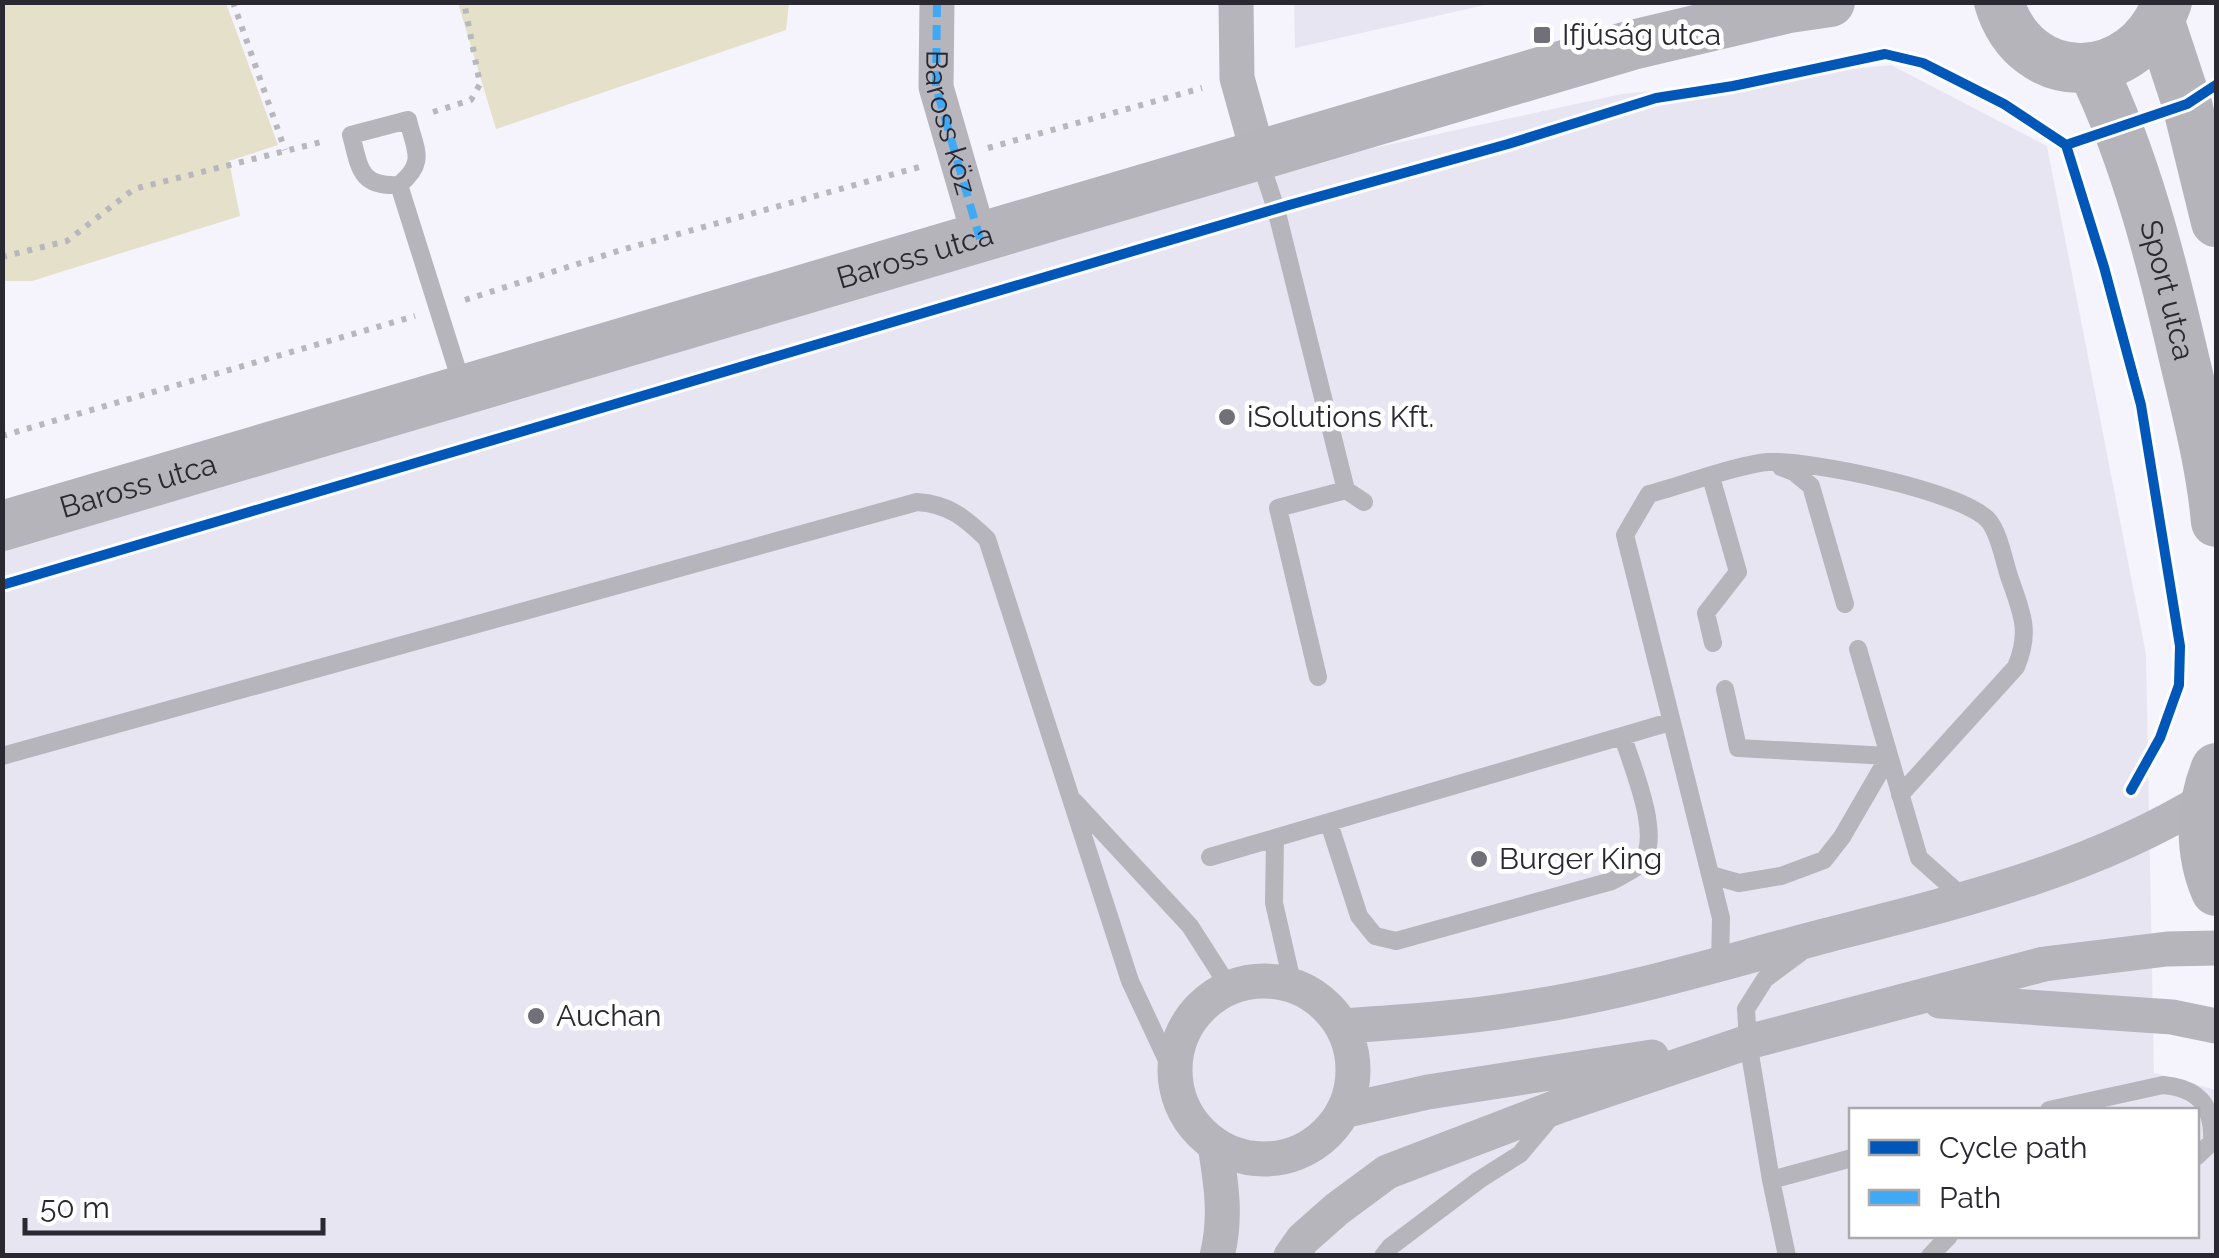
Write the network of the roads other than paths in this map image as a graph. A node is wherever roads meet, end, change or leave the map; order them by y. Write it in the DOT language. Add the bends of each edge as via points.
graph roads {
  1 [pos="936,2"];
  2 [pos="1236,2"];
  3 [pos="1830,2"];
  4 [pos="2000,2"];
  5 [pos="2163,12"];
  6 [pos="2092,68"];
  7 [pos="1258,157"];
  8 [pos="400,185"];
  9 [pos="2216,222"];
  10 [pos="980,239"];
  11 [pos="464,388"];
  12 [pos="1767,462"];
  13 [pos="1711,477"];
  14 [pos="1346,490"];
  15 [pos="1364,502"];
  16 [pos="2216,522"];
  17 [pos="2,526"];
  18 [pos="1845,604"];
  19 [pos="1713,643"];
  20 [pos="1858,649"];
  21 [pos="1318,676"];
  22 [pos="1726,688"];
  23 [pos="1670,722"];
  24 [pos="1623,737"];
  25 [pos="2,756"];
  26 [pos="1889,756"];
  27 [pos="2211,784"];
  28 [pos="1900,795"];
  29 [pos="1070,798"];
  30 [pos="1329,823"];
  31 [pos="1275,838"];
  32 [pos="1210,857"];
  33 [pos="1711,875"];
  34 [pos="2216,891"];
  35 [pos="1966,900"];
  36 [pos="1822,937"];
  37 [pos="2216,948"];
  38 [pos="1720,964"];
  39 [pos="1293,986"];
  40 [pos="1229,987"];
  41 [pos="1914,1000"];
  42 [pos="1342,1026"];
  43 [pos="2216,1026"];
  44 [pos="1748,1042"];
  45 [pos="1174,1075"];
  46 [pos="1559,1106"];
  47 [pos="2058,1108"];
  48 [pos="1343,1111"];
  49 [pos="1215,1144"];
  50 [pos="2199,1154"];
  51 [pos="1849,1159"];
  52 [pos="1771,1180"];
  53 [pos="1217,1256"];
  54 [pos="1291,1256"];
  55 [pos="1383,1256"];
  56 [pos="1787,1256"];
  1 -- 10 [label="street, Baross köz" via="936,86"];
  2 -- 7 [label="street" via="1237,78"];
  3 -- 7 [label="street, Baross utca" via="1632,45"];
  4 -- 6 [label="street" via="2010,28 2035,54 2066,67"];
  5 -- 6 [label="street" via="2151,36 2126,57"];
  5 -- 9 [label="street"];
  6 -- 16 [label="street, Sport utca" via="2120,125 2166,278 2212,476"];
  7 -- 10 [label="street, Baross utca"];
  7 -- 14 [label="lane"];
  8 -- 8 [label="lane" via="379,186 362,174 351,136 408,120 419,156"];
  8 -- 11 [label="lane"];
  10 -- 11 [label="street, Baross utca"];
  11 -- 17 [label="street, Baross utca"];
  12 -- 13 [label="lane"];
  12 -- 18 [label="lane" via="1810,486"];
  12 -- 28 [label="lane" via="1919,488 1975,509 1991,524 2026,642 2016,667"];
  13 -- 19 [label="lane" via="1738,572 1706,613"];
  13 -- 23 [label="lane" via="1649,494 1625,535"];
  14 -- 15 [label="lane"];
  14 -- 21 [label="lane" via="1278,508"];
  20 -- 26 [label="lane"];
  22 -- 26 [label="lane" via="1738,748"];
  23 -- 24 [label="lane"];
  23 -- 33 [label="lane"];
  24 -- 30 [label="lane"];
  24 -- 30 [label="lane" via="1649,824 1649,848 1641,864 1612,881 1396,941 1375,936 1359,916"];
  25 -- 29 [label="lane" via="917,502 958,512 987,539"];
  26 -- 28 [label="lane"];
  26 -- 33 [label="lane" via="1824,860 1739,882"];
  27 -- 34 [label="street" via="2203,828"];
  27 -- 35 [label="street" via="2136,840"];
  28 -- 35 [label="lane" via="1919,858"];
  29 -- 40 [label="lane" via="1190,926"];
  29 -- 45 [label="lane" via="1130,981"];
  30 -- 31 [label="lane"];
  31 -- 32 [label="lane"];
  31 -- 39 [label="lane" via="1274,903"];
  33 -- 38 [label="lane" via="1722,918"];
  35 -- 36 [label="street"];
  36 -- 38 [label="street"];
  36 -- 44 [label="lane" via="1765,979 1746,1009"];
  37 -- 41 [label="street" via="2044,964"];
  38 -- 42 [label="street" via="1527,1008"];
  39 -- 40 [label="street" via="1272,981"];
  39 -- 42 [label="street" via="1313,995"];
  40 -- 45 [label="street" via="1187,1022"];
  41 -- 43 [label="street" via="2172,1016"];
  41 -- 44 [label="street"];
  42 -- 48 [label="street" via="1353,1069"];
  44 -- 46 [label="street"];
  44 -- 48 [label="street"];
  44 -- 52 [label="lane"];
  45 -- 49 [label="street" via="1185,1112"];
  46 -- 54 [label="street" via="1386,1172 1337,1208"];
  46 -- 55 [label="lane" via="1520,1154"];
  47 -- 50 [label="lane" via="2163,1084 2182,1086 2197,1094 2212,1126 2212,1142"];
  48 -- 49 [label="street" via="1319,1139 1286,1156 1249,1157"];
  49 -- 53 [label="street" via="1224,1198"];
  51 -- 52 [label="lane"];
  52 -- 56 [label="lane"];
}
